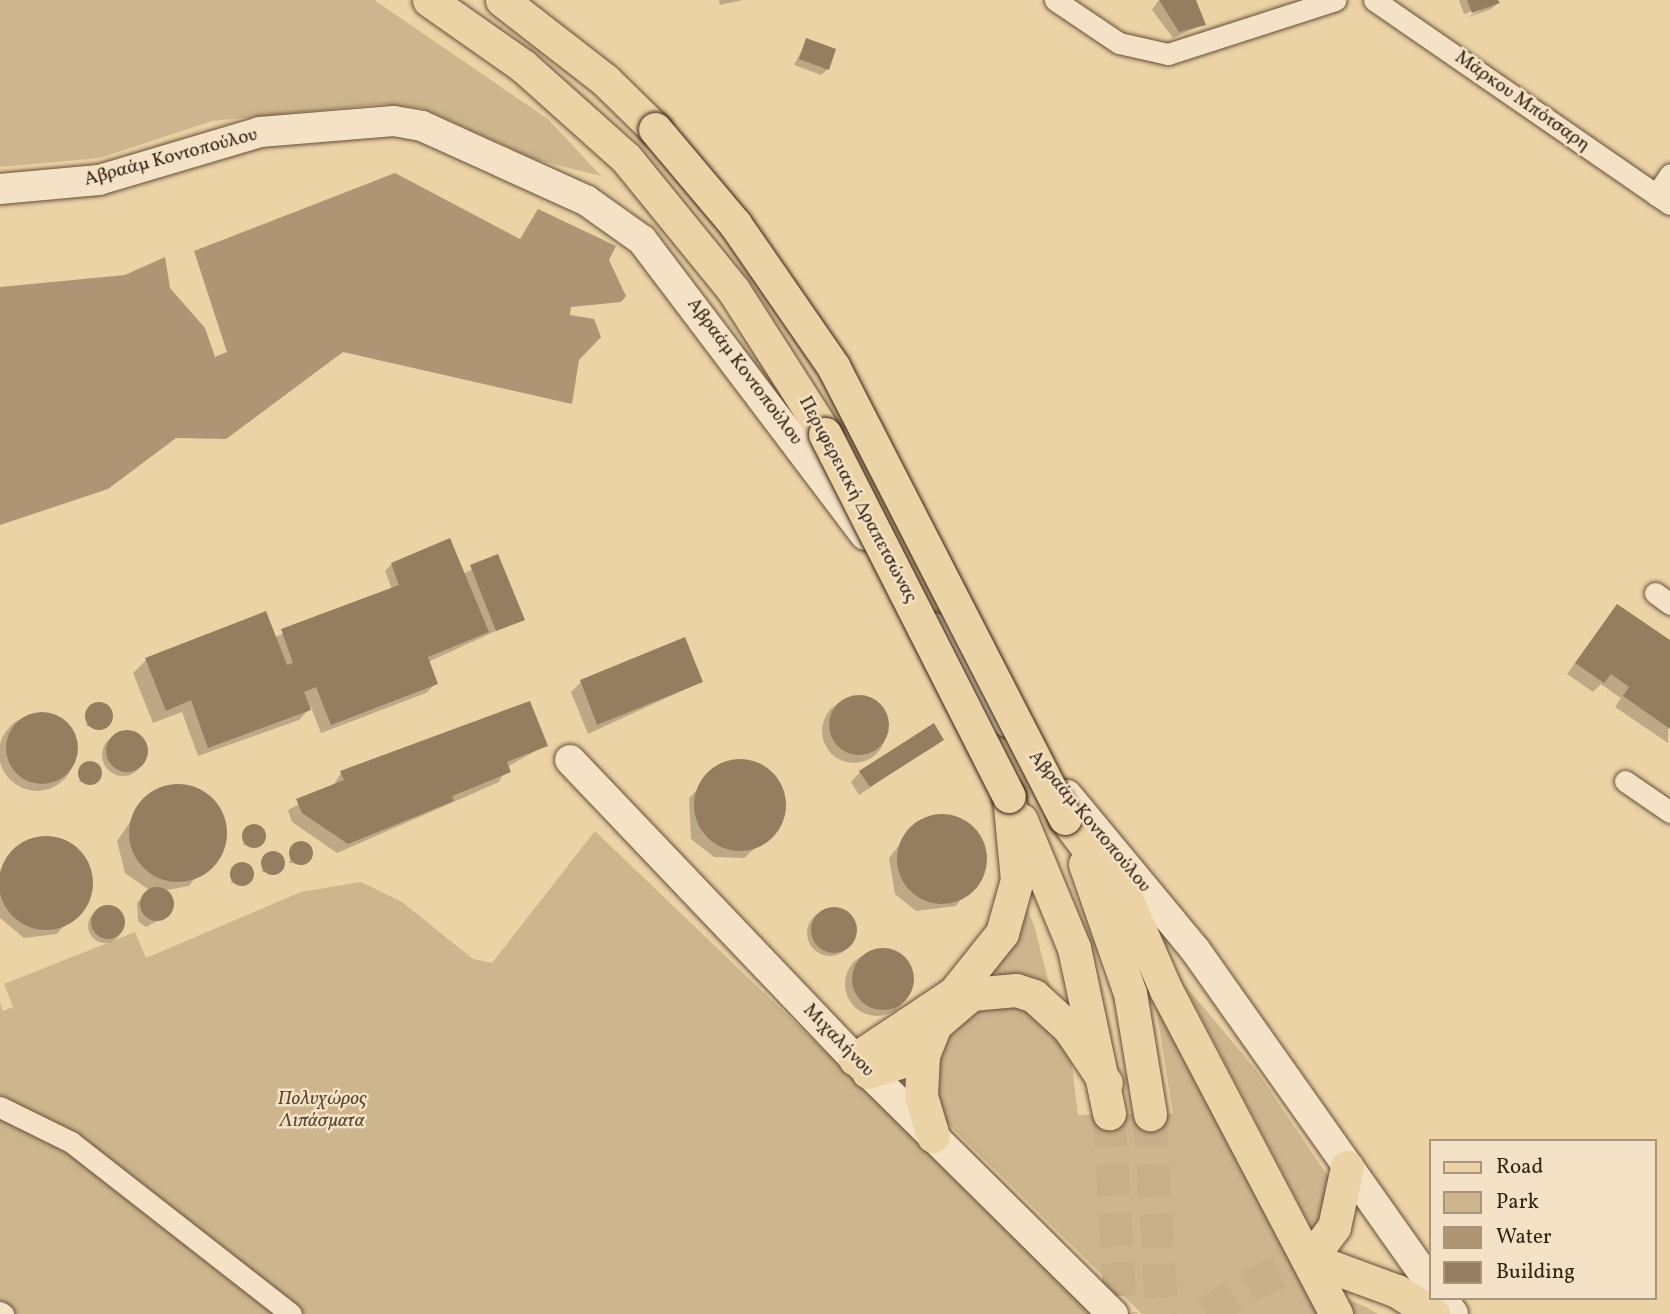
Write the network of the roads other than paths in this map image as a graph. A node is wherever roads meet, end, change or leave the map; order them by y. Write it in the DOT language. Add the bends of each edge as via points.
graph roads {
  1 [pos="429,0"];
  2 [pos="502,0"];
  3 [pos="1055,0"];
  4 [pos="1267,0"];
  5 [pos="1334,0"];
  6 [pos="1374,0"];
  7 [pos="1250,24"];
  8 [pos="1670,174"];
  9 [pos="0,189"];
  10 [pos="1663,199"];
  11 [pos="570,760"];
  12 [pos="1625,781"];
  13 [pos="1009,796"];
  14 [pos="1670,812"];
  15 [pos="1065,818"];
  16 [pos="923,1055"];
  17 [pos="861,1065"];
  18 [pos="0,1108"];
  19 [pos="1150,1114"];
  20 [pos="933,1136"];
  21 [pos="1347,1167"];
  22 [pos="1310,1259"];
  23 [pos="1428,1280"];
  24 [pos="291,1314"];
  25 [pos="1113,1314"];
  26 [pos="1336,1314"];
  27 [pos="1433,1314"];
  1 -- 13 [label="main road, Περιφερειακή Δραπετσώνας, bridge" via="523,66 626,158 702,248 800,391"];
  2 -- 15 [label="main road, bridge" via="605,80 655,129 735,224 833,366"];
  3 -- 7 [label="street" via="1146,54 1194,48"];
  4 -- 7 [label="street"];
  5 -- 7 [label="street"];
  6 -- 10 [label="street, Μάρκου Μπότσαρη"];
  8 -- 10 [label="street"];
  9 -- 21 [label="street, Αβραάμ Κοντοπούλου" via="99,180 234,137 400,121 618,219 677,281 995,709 1196,951"];
  11 -- 17 [label="street, Μιχαλήνου"];
  12 -- 14 [label="street"];
  13 -- 16 [label="main road, Περιφερειακή Δραπετσώνας" via="1052,887 1090,1003 1107,1098 1053,1009 1016,990 990,989 953,1005 935,1026"];
  13 -- 17 [label="main road" via="1016,898 998,940 954,993"];
  15 -- 19 [label="main road" via="1130,993"];
  15 -- 22 [label="main road" via="1126,898 1166,990"];
  16 -- 17 [label="main road"];
  16 -- 20 [label="main road" via="921,1096"];
  17 -- 20 [label="street, Μιχαλήνου"];
  18 -- 24 [label="street" via="71,1142"];
  20 -- 25 [label="street, Μιχαλήνου"];
  21 -- 22 [label="main road" via="1329,1239"];
  21 -- 23 [label="street, Αβραάμ Κοντοπούλου"];
  22 -- 26 [label="main road"];
  22 -- 27 [label="main road" via="1397,1291"];
}
